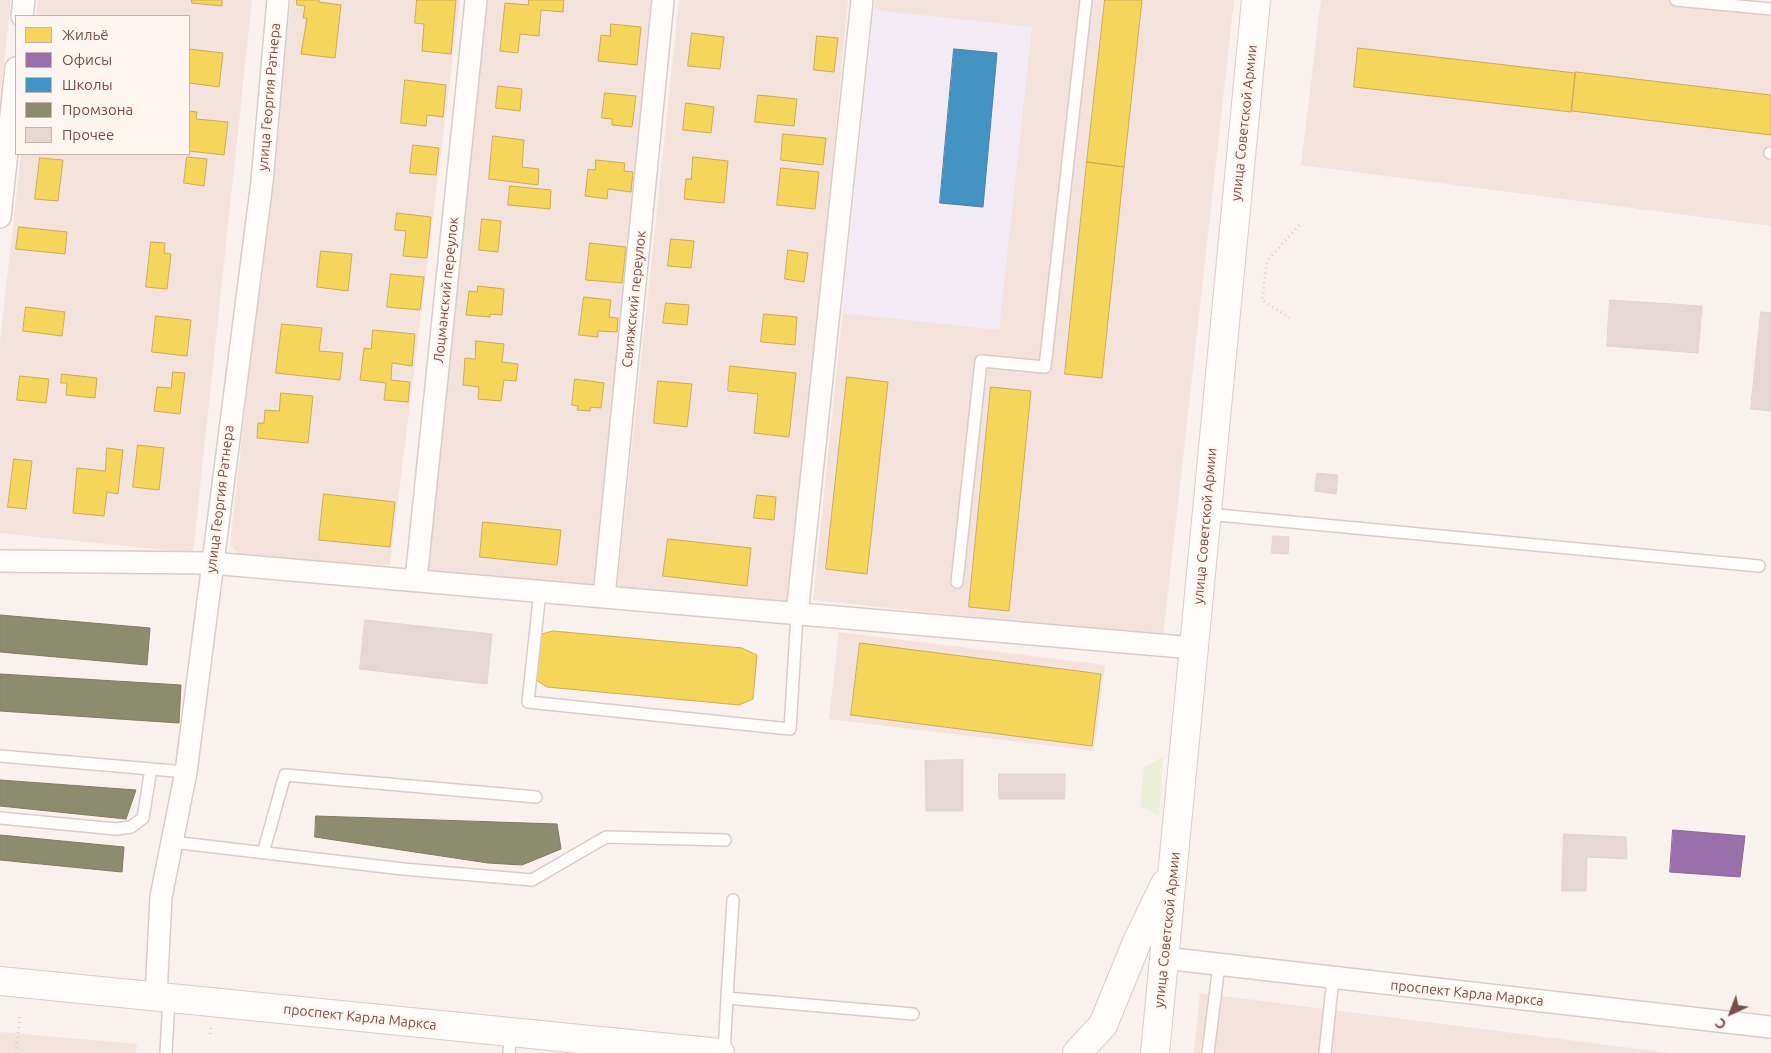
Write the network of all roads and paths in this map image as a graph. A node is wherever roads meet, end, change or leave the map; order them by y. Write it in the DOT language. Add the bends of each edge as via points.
graph roads {
  1 [pos="24,0"];
  2 [pos="278,0"];
  3 [pos="476,0"];
  4 [pos="663,0"];
  5 [pos="862,0"];
  6 [pos="1086,0"];
  7 [pos="1256,0"];
  8 [pos="1676,0"];
  9 [pos="1771,9"];
  10 [pos="22,15"];
  11 [pos="15,77"];
  12 [pos="0,217"];
  13 [pos="1302,222"];
  14 [pos="1290,318"];
  15 [pos="1207,514"];
  16 [pos="0,561"];
  17 [pos="211,563"];
  18 [pos="1760,566"];
  19 [pos="416,580"];
  20 [pos="957,582"];
  21 [pos="540,591"];
  22 [pos="604,597"];
  23 [pos="797,614"];
  24 [pos="1194,648"];
  25 [pos="0,756"];
  26 [pos="151,769"];
  27 [pos="186,772"];
  28 [pos="536,798"];
  29 [pos="0,818"];
  30 [pos="725,840"];
  31 [pos="172,842"];
  32 [pos="263,853"];
  33 [pos="1173,867"];
  34 [pos="734,900"];
  35 [pos="1164,958"];
  36 [pos="1219,966"];
  37 [pos="1333,978"];
  38 [pos="0,981"];
  39 [pos="163,997"];
  40 [pos="727,998"];
  41 [pos="913,1014"];
  42 [pos="20,1016"];
  43 [pos="1771,1027"];
  44 [pos="510,1042"];
  45 [pos="16,1053"];
  46 [pos="166,1053"];
  47 [pos="720,1053"];
  48 [pos="724,1053"];
  49 [pos="1077,1053"];
  50 [pos="1155,1053"];
  51 [pos="1208,1053"];
  52 [pos="1325,1053"];
  1 -- 10 [label="street"];
  2 -- 17 [label="street, улица Георгия Ратнера" via="262,182"];
  3 -- 19 [label="street, Лоцманский переулок"];
  4 -- 22 [label="street, Свияжский переулок"];
  5 -- 23 [label="street"];
  6 -- 20 [label="lane" via="1045,367 981,361"];
  7 -- 15 [label="main road, улица Советской Армии"];
  8 -- 9 [label="lane"];
  11 -- 12 [label="street"];
  13 -- 14 [label="path" via="1267,260 1262,300"];
  15 -- 18 [label="lane"];
  15 -- 24 [label="main road, улица Советской Армии"];
  16 -- 17 [label="street"];
  17 -- 19 [label="street"];
  17 -- 27 [label="street, улица Георгия Ратнера"];
  19 -- 21 [label="street"];
  21 -- 22 [label="street"];
  21 -- 23 [label="lane" via="528,702 790,729"];
  22 -- 23 [label="street"];
  23 -- 24 [label="street"];
  24 -- 33 [label="main road, улица Советской Армии"];
  25 -- 26 [label="lane"];
  26 -- 27 [label="lane"];
  26 -- 29 [label="lane" via="143,818 131,827 116,829"];
  27 -- 31 [label="street, улица Георгия Ратнера"];
  28 -- 32 [label="lane" via="285,775"];
  30 -- 32 [label="lane" via="606,837 532,880"];
  31 -- 32 [label="lane"];
  31 -- 39 [label="street, улица Георгия Ратнера" via="161,897"];
  33 -- 35 [label="main road, улица Советской Армии"];
  33 -- 49 [label="main road" via="1137,942 1103,1025"];
  34 -- 40 [label="lane"];
  35 -- 36 [label="street, проспект Карла Маркса"];
  35 -- 50 [label="main road, улица Советской Армии"];
  36 -- 37 [label="street, проспект Карла Маркса"];
  36 -- 51 [label="lane"];
  37 -- 43 [label="street, проспект Карла Маркса"];
  37 -- 52 [label="lane"];
  38 -- 39 [label="main road, проспект Карла Маркса"];
  39 -- 44 [label="main road, проспект Карла Маркса"];
  39 -- 46 [label="lane"];
  40 -- 41 [label="lane"];
  40 -- 48 [label="lane"];
  42 -- 45 [label="path"];
  44 -- 47 [label="main road, проспект Карла Маркса"];
}
